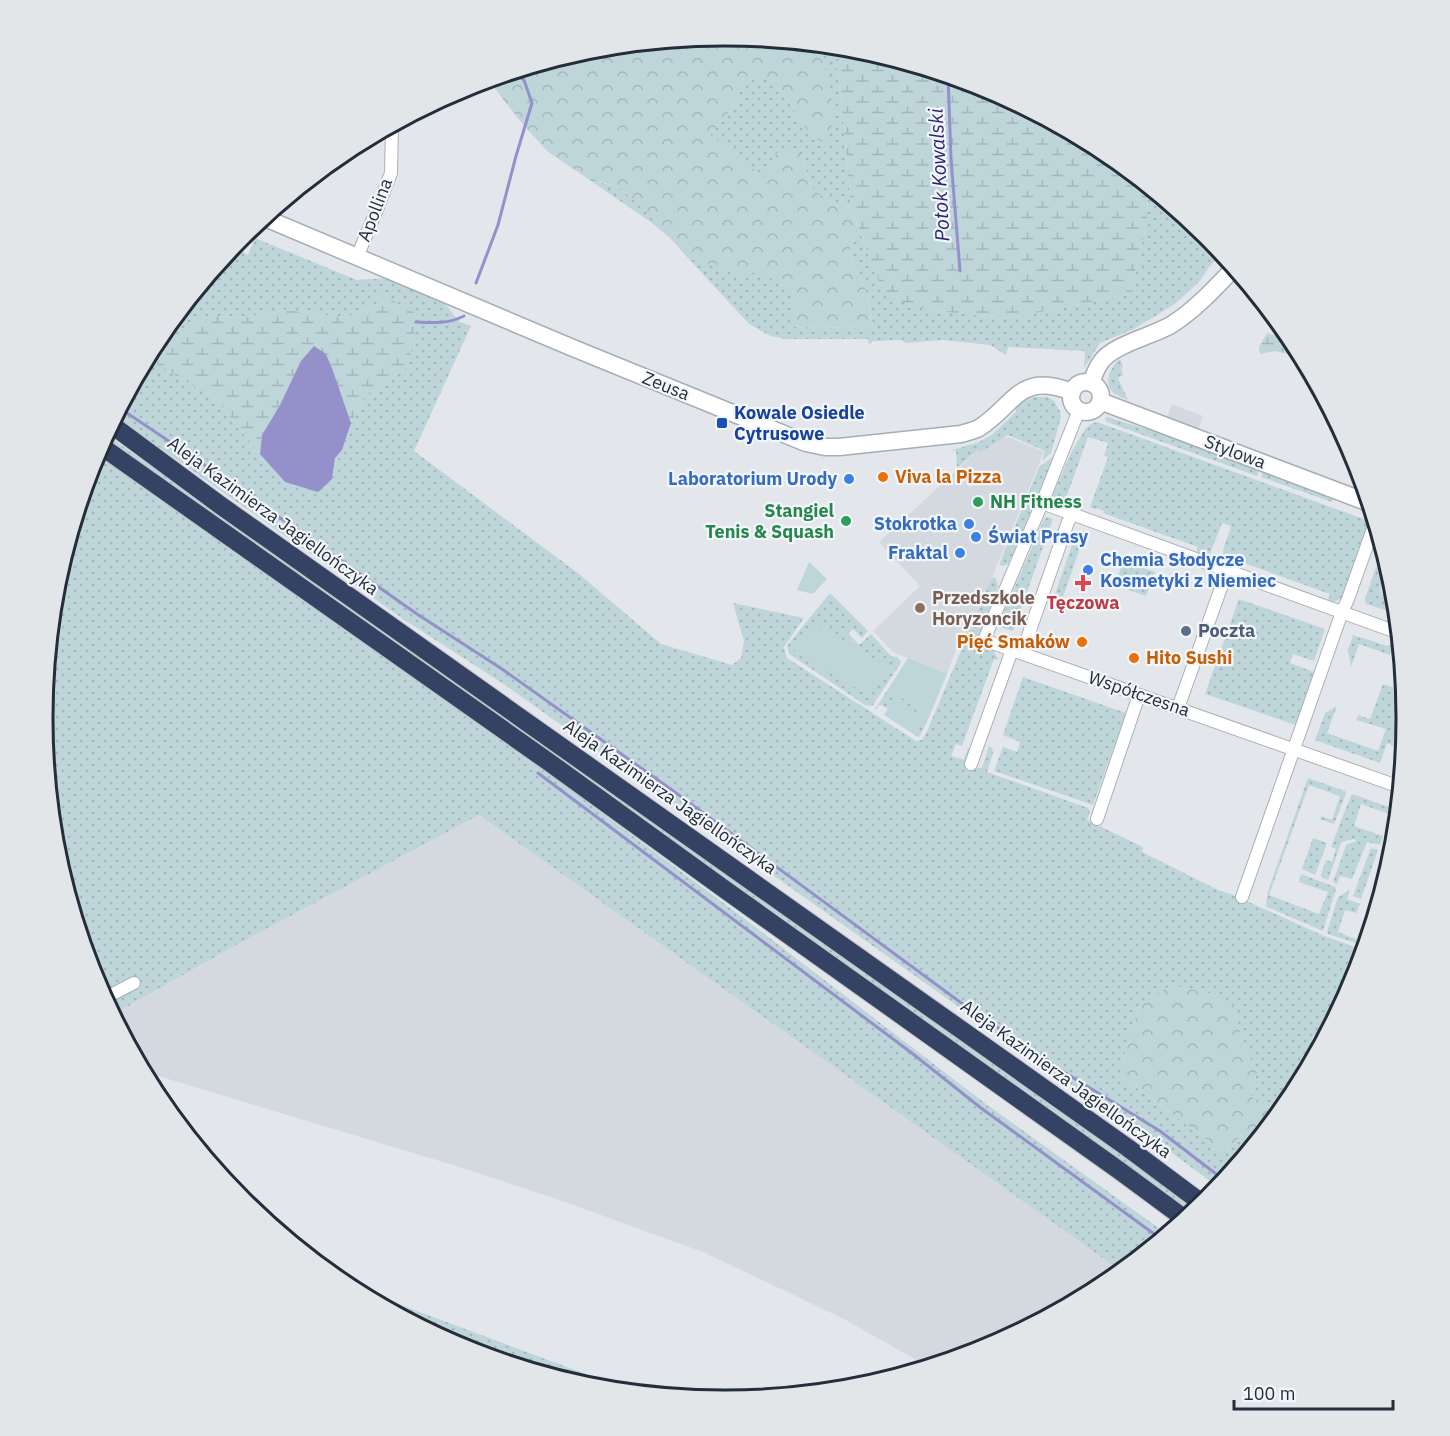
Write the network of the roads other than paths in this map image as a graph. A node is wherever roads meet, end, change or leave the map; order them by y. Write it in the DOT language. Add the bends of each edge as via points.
graph roads {
  1 [pos="392,135"];
  2 [pos="273,221"];
  3 [pos="357,257"];
  4 [pos="1229,274"];
  5 [pos="1091,383"];
  6 [pos="1072,392"];
  7 [pos="1100,401"];
  8 [pos="1079,410"];
  9 [pos="119,430"];
  10 [pos="109,452"];
  11 [pos="1360,500"];
  12 [pos="1042,503"];
  13 [pos="1072,515"];
  14 [pos="1371,534"];
  15 [pos="1227,571"];
  16 [pos="1342,612"];
  17 [pos="1391,630"];
  18 [pos="1017,652"];
  19 [pos="1139,695"];
  20 [pos="1178,708"];
  21 [pos="1294,750"];
  22 [pos="971,764"];
  23 [pos="1393,785"];
  24 [pos="1097,819"];
  25 [pos="1242,897"];
  26 [pos="134,983"];
  27 [pos="113,994"];
  28 [pos="1195,1198"];
  29 [pos="1178,1214"];
  1 -- 3 [label="street, Apollina" via="391,173"];
  2 -- 3 [label="street, Zeusa"];
  3 -- 6 [label="street, Zeusa" via="766,427 825,447 961,434 977,429 1024,389 1041,385"];
  4 -- 5 [label="street" via="1171,325 1107,354"];
  5 -- 6 [label="street" via="1080,384"];
  5 -- 7 [label="street" via="1099,390"];
  6 -- 8 [label="street" via="1072,403"];
  7 -- 8 [label="street" via="1092,411"];
  7 -- 11 [label="street, Stylowa"];
  8 -- 12 [label="street"];
  9 -- 28 [label="highway, Aleja Kazimierza Jagiellończyka"];
  10 -- 29 [label="highway"];
  12 -- 13 [label="street"];
  12 -- 18 [label="street, Współczesna" via="984,640"];
  13 -- 15 [label="street"];
  13 -- 18 [label="street"];
  14 -- 16 [label="street"];
  15 -- 16 [label="street"];
  15 -- 20 [label="street"];
  16 -- 17 [label="street"];
  16 -- 21 [label="street"];
  18 -- 19 [label="street, Współczesna"];
  18 -- 22 [label="street"];
  19 -- 20 [label="street, Współczesna"];
  19 -- 24 [label="street"];
  20 -- 21 [label="street, Współczesna"];
  21 -- 23 [label="street, Współczesna"];
  21 -- 25 [label="street"];
  26 -- 27 [label="street"];
}
